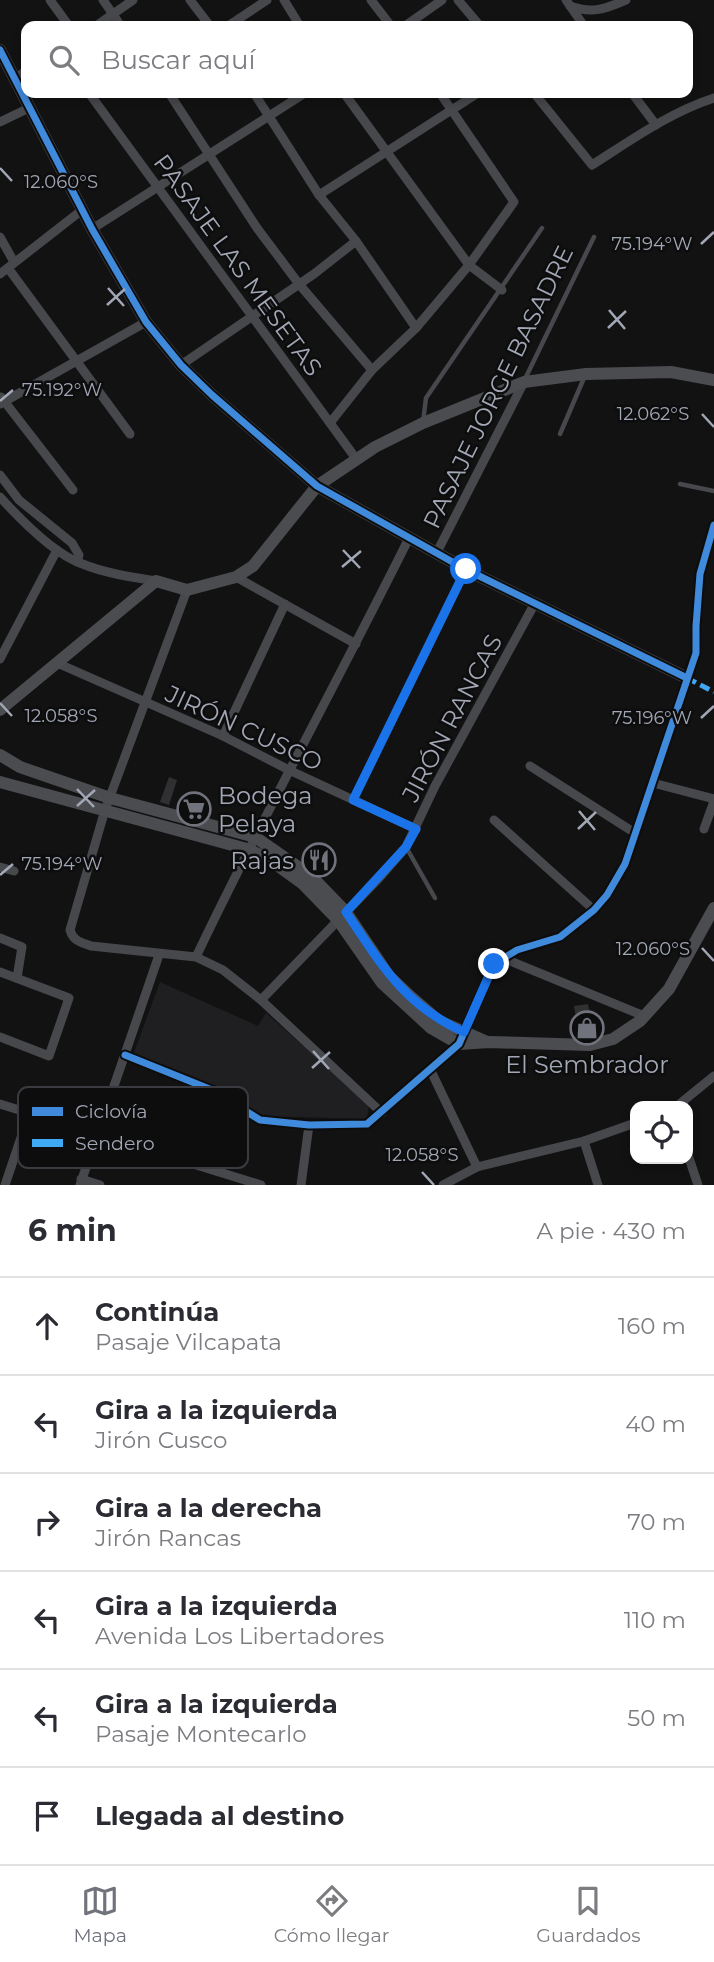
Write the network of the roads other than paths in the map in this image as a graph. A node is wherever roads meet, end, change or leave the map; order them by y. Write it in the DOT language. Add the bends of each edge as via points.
graph roads {
  1 [pos="50,0"];
  2 [pos="103,0"];
  3 [pos="133,0"];
  4 [pos="190,0"];
  5 [pos="267,0"];
  6 [pos="284,0"];
  7 [pos="371,0"];
  8 [pos="442,0"];
  9 [pos="458,0"];
  10 [pos="626,0"];
  11 [pos="568,3"];
  12 [pos="113,15"];
  13 [pos="65,21"];
  14 [pos="104,21"];
  15 [pos="117,21"];
  16 [pos="206,21"];
  17 [pos="236,21"];
  18 [pos="297,21"];
  19 [pos="387,21"];
  20 [pos="412,21"];
  21 [pos="476,21"];
  22 [pos="579,21"];
  23 [pos="0,50"];
  24 [pos="21,74"];
  25 [pos="14,79"];
  26 [pos="21,93"];
  27 [pos="24,98"];
  28 [pos="93,98"];
  29 [pos="172,98"];
  30 [pos="257,98"];
  31 [pos="298,98"];
  32 [pos="348,98"];
  33 [pos="444,98"];
  34 [pos="470,98"];
  35 [pos="538,98"];
  36 [pos="636,98"];
  37 [pos="714,98"];
  38 [pos="29,108"];
  39 [pos="452,109"];
  40 [pos="269,117"];
  41 [pos="0,122"];
  42 [pos="656,125"];
  43 [pos="387,151"];
  44 [pos="209,153"];
  45 [pos="157,186"];
  46 [pos="319,195"];
  47 [pos="82,210"];
  48 [pos="542,228"];
  49 [pos="92,229"];
  50 [pos="0,237"];
  51 [pos="594,237"];
  52 [pos="356,242"];
  53 [pos="469,265"];
  54 [pos="7,268"];
  55 [pos="299,284"];
  56 [pos="502,290"];
  57 [pos="252,316"];
  58 [pos="146,322"];
  59 [pos="416,328"];
  60 [pos="75,360"];
  61 [pos="181,365"];
  62 [pos="372,370"];
  63 [pos="586,374"];
  64 [pos="714,380"];
  65 [pos="524,382"];
  66 [pos="1,401"];
  67 [pos="330,423"];
  68 [pos="423,423"];
  69 [pos="130,434"];
  70 [pos="560,434"];
  71 [pos="356,460"];
  72 [pos="0,475"];
  73 [pos="680,484"];
  74 [pos="317,486"];
  75 [pos="73,490"];
  76 [pos="714,491"];
  77 [pos="0,499"];
  78 [pos="714,525"];
  79 [pos="409,538"];
  80 [pos="57,550"];
  81 [pos="436,554"];
  82 [pos="76,562"];
  83 [pos="466,569"];
  84 [pos="236,577"];
  85 [pos="156,581"];
  86 [pos="187,590"];
  87 [pos="535,603"];
  88 [pos="285,604"];
  89 [pos="356,644"];
  90 [pos="0,659"];
  91 [pos="57,663"];
  92 [pos="688,678"];
  93 [pos="145,704"];
  94 [pos="0,710"];
  95 [pos="223,736"];
  96 [pos="0,755"];
  97 [pos="530,765"];
  98 [pos="291,771"];
  99 [pos="41,774"];
  100 [pos="0,782"];
  101 [pos="653,783"];
  102 [pos="35,791"];
  103 [pos="353,800"];
  104 [pos="714,800"];
  105 [pos="108,804"];
  106 [pos="494,820"];
  107 [pos="416,829"];
  108 [pos="704,829"];
  109 [pos="635,833"];
  110 [pos="255,837"];
  111 [pos="406,847"];
  112 [pos="247,849"];
  113 [pos="0,867"];
  114 [pos="14,871"];
  115 [pos="435,898"];
  116 [pos="714,908"];
  117 [pos="594,910"];
  118 [pos="342,916"];
  119 [pos="0,938"];
  120 [pos="159,955"];
  121 [pos="196,957"];
  122 [pos="503,958"];
  123 [pos="0,972"];
  124 [pos="17,978"];
  125 [pos="261,1000"];
  126 [pos="645,1017"];
  127 [pos="0,1037"];
  128 [pos="462,1038"];
  129 [pos="125,1055"];
  130 [pos="430,1069"];
  131 [pos="714,1076"];
  132 [pos="114,1087"];
  133 [pos="205,1087"];
  134 [pos="683,1101"];
  135 [pos="0,1104"];
  136 [pos="18,1110"];
  137 [pos="248,1112"];
  138 [pos="382,1113"];
  139 [pos="309,1125"];
  140 [pos="630,1125"];
  141 [pos="584,1141"];
  142 [pos="18,1147"];
  143 [pos="691,1164"];
  144 [pos="477,1167"];
  145 [pos="205,1168"];
  146 [pos="80,1182"];
  147 [pos="5,1185"];
  148 [pos="100,1185"];
  149 [pos="261,1185"];
  150 [pos="301,1185"];
  151 [pos="443,1185"];
  152 [pos="598,1185"];
  153 [pos="698,1185"];
  1 -- 13 [label="street"];
  2 -- 12 [label="street"];
  3 -- 12 [label="street"];
  4 -- 16 [label="street"];
  5 -- 17 [label="street"];
  6 -- 18 [label="street"];
  7 -- 19 [label="street"];
  8 -- 20 [label="street"];
  9 -- 21 [label="street"];
  10 -- 11 [label="street" via="590,12"];
  11 -- 22 [label="street"];
  12 -- 14 [label="street"];
  12 -- 15 [label="street"];
  23 -- 25 [label="street"];
  24 -- 25 [label="street"];
  25 -- 26 [label="street"];
  27 -- 38 [label="street"];
  28 -- 45 [label="street, PASAJE LAS MESETAS"];
  29 -- 44 [label="street"];
  30 -- 40 [label="street"];
  31 -- 40 [label="street"];
  32 -- 43 [label="street"];
  33 -- 39 [label="street"];
  34 -- 39 [label="street"];
  35 -- 42 [label="street" via="592,165"];
  36 -- 42 [label="street"];
  37 -- 42 [label="street"];
  38 -- 41 [label="street"];
  38 -- 47 [label="street"];
  39 -- 43 [label="street"];
  39 -- 53 [label="street" via="514,202"];
  40 -- 44 [label="street"];
  40 -- 46 [label="street"];
  43 -- 46 [label="street"];
  43 -- 53 [label="street"];
  44 -- 45 [label="street"];
  44 -- 55 [label="street"];
  45 -- 49 [label="street"];
  45 -- 57 [label="street, PASAJE LAS MESETAS"];
  46 -- 52 [label="street"];
  47 -- 49 [label="street"];
  47 -- 54 [label="street"];
  48 -- 56 [label="lane"];
  49 -- 58 [label="street"];
  50 -- 54 [label="street"];
  51 -- 65 [label="lane, PASAJE JORGE BASADRE"];
  52 -- 55 [label="street"];
  52 -- 59 [label="street"];
  53 -- 56 [label="street"];
  53 -- 59 [label="street"];
  54 -- 60 [label="street"];
  55 -- 57 [label="street"];
  55 -- 62 [label="street"];
  56 -- 68 [label="lane" via="426,398"];
  57 -- 61 [label="street"];
  57 -- 67 [label="street, PASAJE LAS MESETAS"];
  58 -- 60 [label="street"];
  58 -- 61 [label="street"];
  59 -- 62 [label="street"];
  60 -- 66 [label="street"];
  60 -- 69 [label="street"];
  61 -- 74 [label="street"];
  62 -- 67 [label="street"];
  63 -- 64 [label="street" via="671,372"];
  63 -- 65 [label="street"];
  63 -- 70 [label="lane"];
  65 -- 68 [label="street"];
  65 -- 81 [label="street, PASAJE JORGE BASADRE"];
  66 -- 75 [label="street"];
  67 -- 71 [label="street, PASAJE LAS MESETAS"];
  68 -- 71 [label="street"];
  71 -- 74 [label="street"];
  72 -- 82 [label="street" via="19,500 72,543 79,555"];
  73 -- 76 [label="lane"];
  74 -- 79 [label="street"];
  74 -- 84 [label="street" via="253,566"];
  77 -- 80 [label="street"];
  78 -- 92 [label="street" via="700,574 696,653"];
  79 -- 81 [label="street"];
  79 -- 89 [label="street"];
  80 -- 82 [label="street"];
  80 -- 90 [label="street"];
  81 -- 83 [label="street"];
  82 -- 85 [label="street"];
  83 -- 87 [label="street"];
  83 -- 103 [label="lane"];
  84 -- 86 [label="street"];
  84 -- 88 [label="street"];
  85 -- 86 [label="street"];
  85 -- 91 [label="street"];
  86 -- 93 [label="street"];
  87 -- 92 [label="street"];
  87 -- 107 [label="street, JIRÓN RANCAS"];
  88 -- 89 [label="street"];
  88 -- 95 [label="street"];
  89 -- 98 [label="street"];
  91 -- 93 [label="street, JIRÓN CUSCO"];
  91 -- 94 [label="street"];
  92 -- 101 [label="street"];
  93 -- 95 [label="street, JIRÓN CUSCO"];
  93 -- 105 [label="street"];
  95 -- 98 [label="street, JIRÓN CUSCO"];
  96 -- 99 [label="street"];
  97 -- 109 [label="street"];
  98 -- 103 [label="street, JIRÓN CUSCO"];
  98 -- 110 [label="street"];
  99 -- 102 [label="street"];
  99 -- 105 [label="street"];
  100 -- 102 [label="street"];
  101 -- 104 [label="street"];
  101 -- 109 [label="street"];
  102 -- 105 [label="street"];
  103 -- 107 [label="street, JIRÓN CUSCO"];
  104 -- 108 [label="street"];
  105 -- 110 [label="street"];
  105 -- 112 [label="street"];
  105 -- 120 [label="street" via="69,930 75,939 91,946"];
  106 -- 117 [label="street"];
  107 -- 111 [label="street, JIRÓN RANCAS"];
  109 -- 117 [label="street" via="625,864"];
  110 -- 112 [label="street"];
  110 -- 118 [label="street" via="311,876"];
  111 -- 115 [label="lane"];
  111 -- 118 [label="street, JIRÓN RANCAS"];
  112 -- 118 [label="street" via="267,858"];
  112 -- 121 [label="street"];
  113 -- 114 [label="street"];
  116 -- 126 [label="street" via="668,989"];
  117 -- 122 [label="street" via="560,937"];
  118 -- 125 [label="street, JIRÓN RANCAS"];
  118 -- 128 [label="street" via="389,976"];
  119 -- 124 [label="street" via="22,947"];
  120 -- 121 [label="street"];
  120 -- 129 [label="street"];
  121 -- 125 [label="street" via="223,970"];
  122 -- 126 [label="street"];
  122 -- 128 [label="street" via="494,964"];
  123 -- 124 [label="street"];
  124 -- 127 [label="street" via="69,998 49,1056"];
  125 -- 138 [label="street"];
  126 -- 128 [label="street" via="613,1039 590,1045"];
  128 -- 130 [label="street"];
  129 -- 132 [label="street"];
  129 -- 133 [label="street"];
  130 -- 138 [label="street"];
  130 -- 144 [label="street"];
  131 -- 134 [label="street"];
  135 -- 136 [label="street"];
  137 -- 139 [label="street" via="261,1120"];
  138 -- 139 [label="street" via="367,1124"];
  139 -- 150 [label="street"];
  140 -- 141 [label="street"];
  141 -- 144 [label="street"];
  141 -- 152 [label="street"];
  142 -- 147 [label="street"];
  143 -- 153 [label="street"];
  144 -- 151 [label="street"];
  145 -- 149 [label="street"];
  146 -- 148 [label="street"];
}
